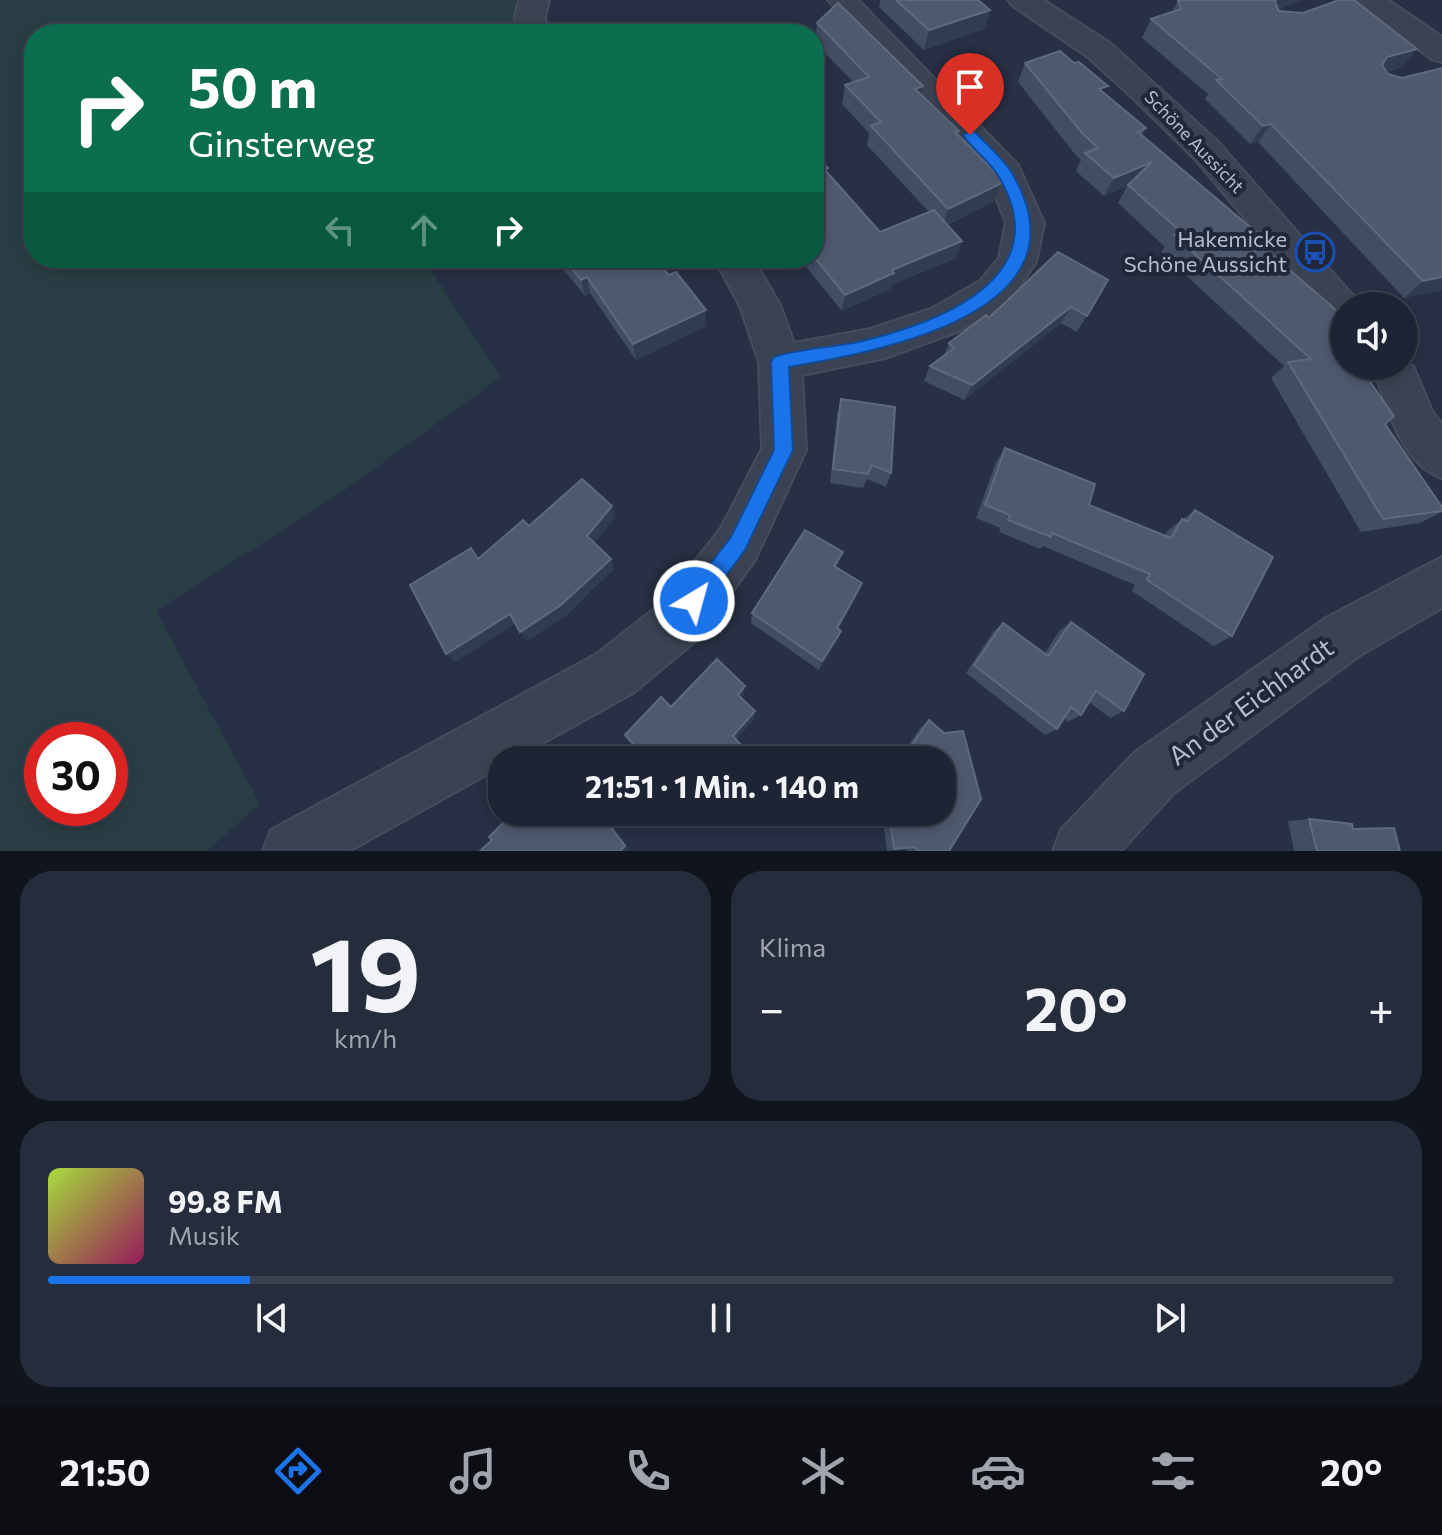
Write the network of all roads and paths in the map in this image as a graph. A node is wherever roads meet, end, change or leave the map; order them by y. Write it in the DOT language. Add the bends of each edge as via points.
graph roads {
  1 [pos="534,0"];
  2 [pos="1023,0"];
  3 [pos="1369,0"];
  4 [pos="842,1"];
  5 [pos="531,24"];
  6 [pos="1437,65"];
  7 [pos="739,268"];
  8 [pos="1330,293"];
  9 [pos="780,362"];
  10 [pos="1397,380"];
  11 [pos="1404,380"];
  12 [pos="1442,409"];
  13 [pos="1442,458"];
  14 [pos="1442,581"];
  15 [pos="292,851"];
  16 [pos="1082,851"];
  1 -- 5 [label="street"];
  2 -- 8 [label="street, Schöne Aussicht" via="1099,50 1146,92 1207,151"];
  3 -- 6 [label="street"];
  4 -- 9 [label="street" via="1005,174 1025,223 1017,262 994,292 945,320 870,346"];
  7 -- 9 [label="street" via="760,305"];
  9 -- 15 [label="street" via="784,450 738,544 680,621 614,674"];
  10 -- 13 [label="street" via="1414,421"];
  11 -- 12 [label="street"];
  14 -- 16 [label="street, An der Eichhardt" via="1344,636 1154,773"];
}
